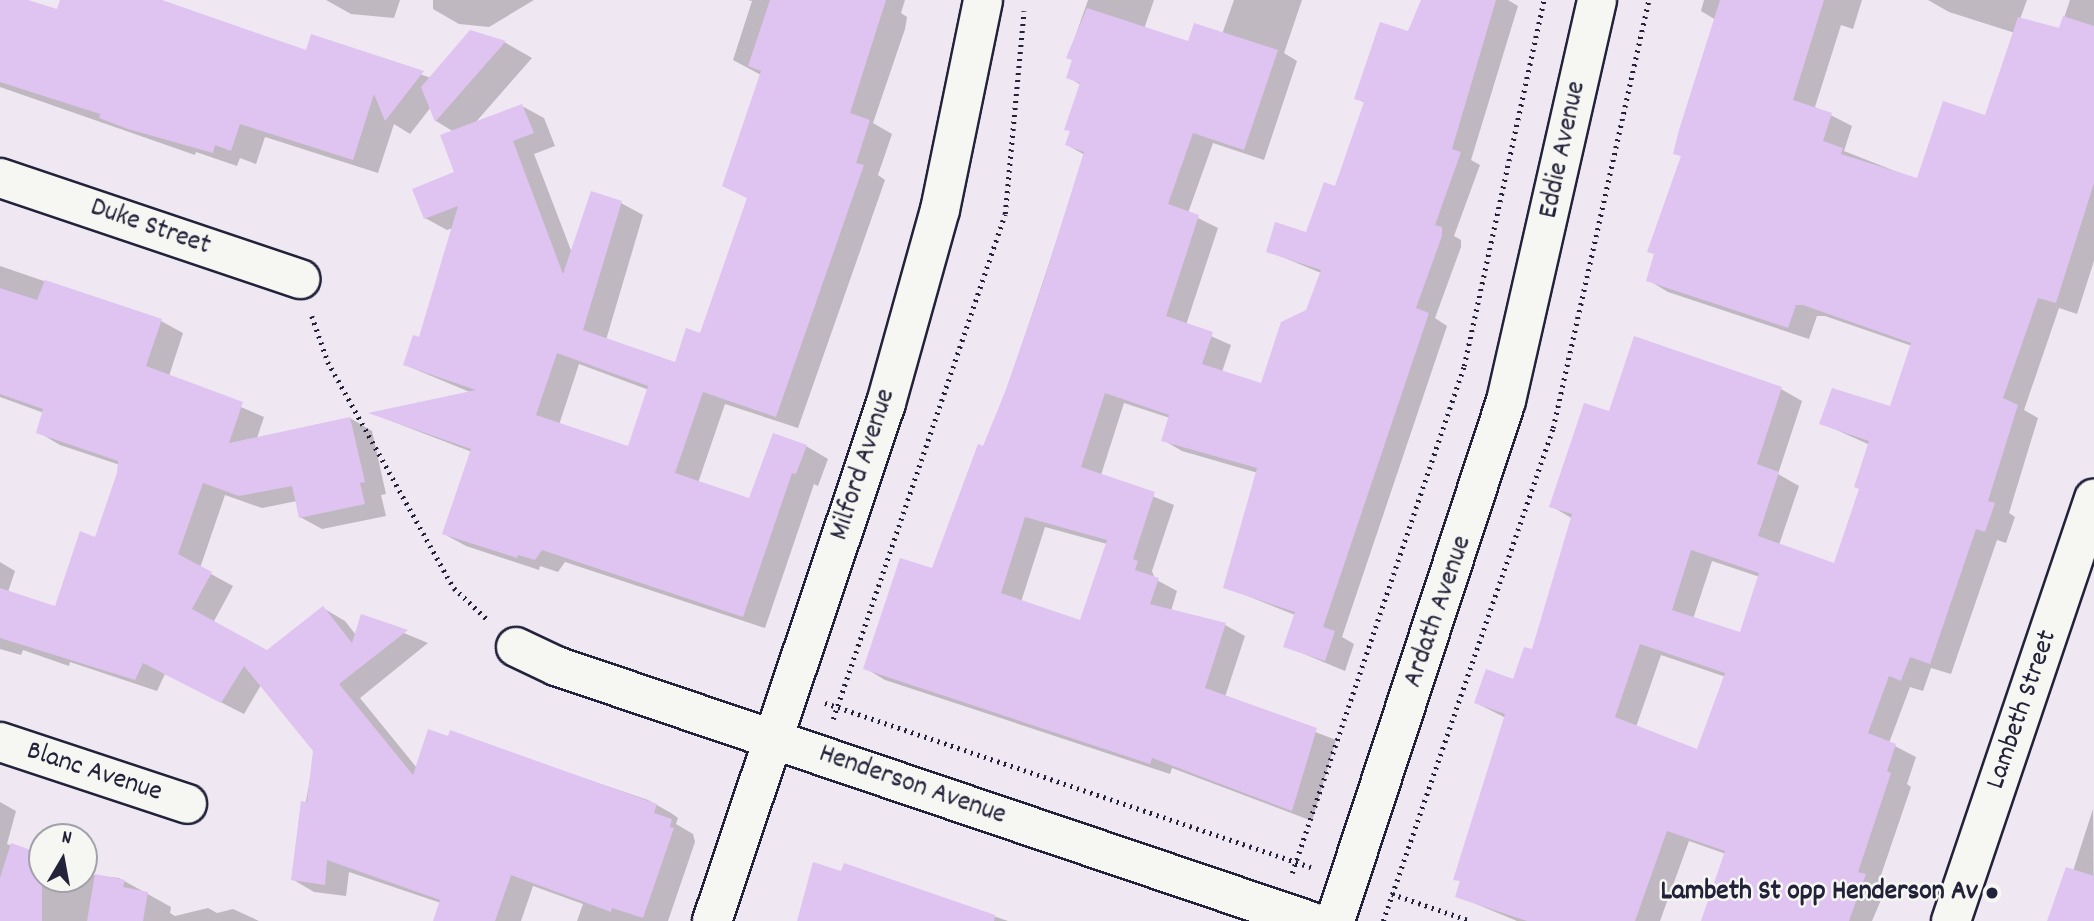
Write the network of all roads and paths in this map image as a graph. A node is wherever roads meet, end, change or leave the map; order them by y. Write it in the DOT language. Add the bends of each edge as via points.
graph roads {
  1 [pos="983,0"];
  2 [pos="1025,0"];
  3 [pos="1544,0"];
  4 [pos="1597,0"];
  5 [pos="0,178"];
  6 [pos="300,279"];
  7 [pos="1531,299"];
  8 [pos="2094,499"];
  9 [pos="516,647"];
  10 [pos="790,691"];
  11 [pos="837,707"];
  12 [pos="774,739"];
  13 [pos="0,742"];
  14 [pos="821,755"];
  15 [pos="187,804"];
  16 [pos="1296,862"];
  17 [pos="1349,880"];
  18 [pos="1295,916"];
  19 [pos="712,921"];
  20 [pos="1335,921"];
  21 [pos="1471,921"];
  22 [pos="1951,921"];
  1 -- 10 [label="street, Milford Avenue" via="933,236 886,403"];
  2 -- 11 [label="path" via="1005,214"];
  3 -- 16 [label="path" via="1464,366"];
  4 -- 7 [label="street, Eddie Avenue"];
  5 -- 6 [label="street, Duke Street"];
  6 -- 9 [label="path" via="328,362 454,588"];
  7 -- 17 [label="street, Ardath Avenue" via="1489,460"];
  8 -- 22 [label="street, Lambeth Street"];
  9 -- 12 [label="street, Henderson Avenue" via="556,666"];
  10 -- 11 [label="path"];
  10 -- 12 [label="street, Milford Avenue"];
  11 -- 14 [label="path"];
  11 -- 16 [label="path"];
  12 -- 14 [label="street, Henderson Avenue"];
  12 -- 19 [label="street, Milford Avenue"];
  13 -- 15 [label="street, Blanc Avenue"];
  14 -- 18 [label="street, Henderson Avenue"];
  16 -- 17 [label="path"];
  16 -- 18 [label="path"];
  17 -- 20 [label="street, Ardath Avenue"];
  17 -- 21 [label="path"];
}
